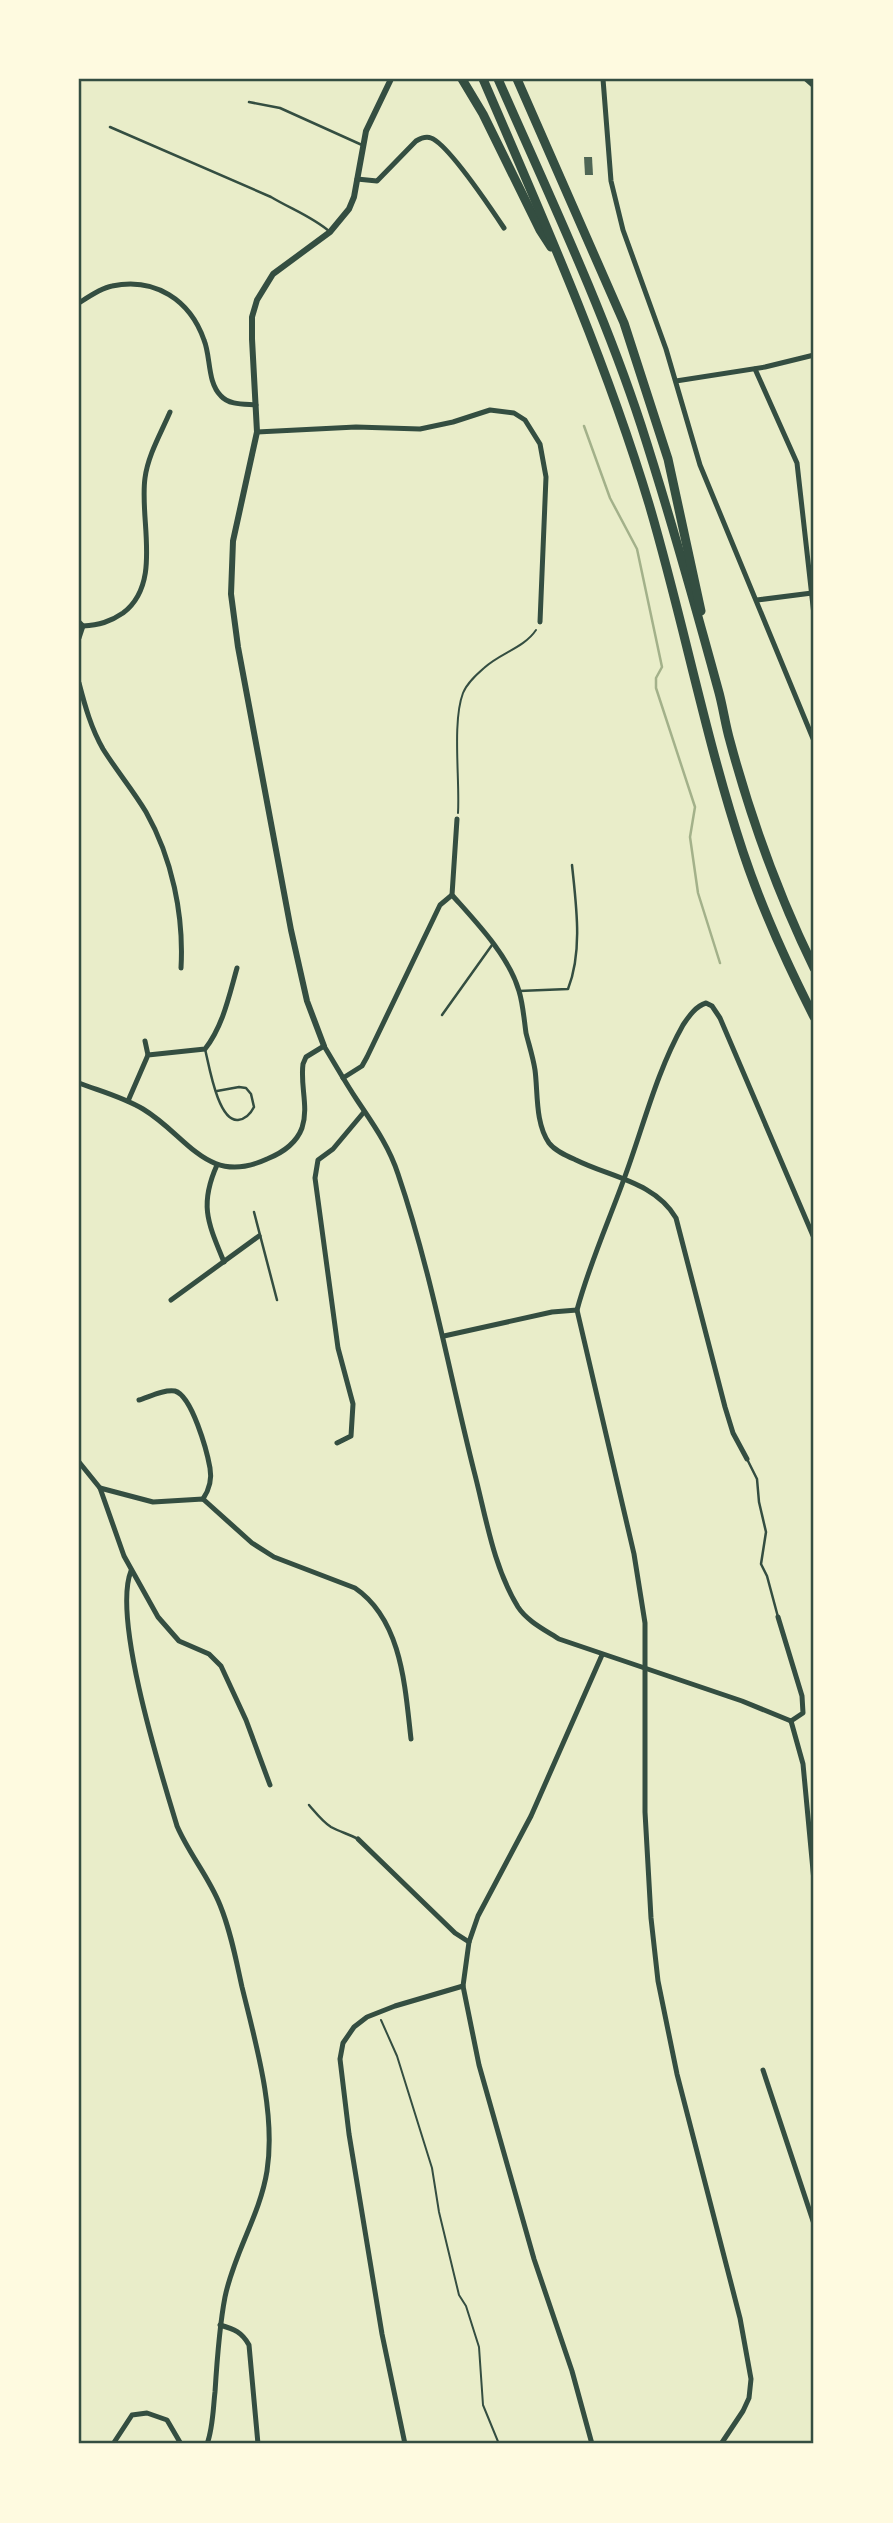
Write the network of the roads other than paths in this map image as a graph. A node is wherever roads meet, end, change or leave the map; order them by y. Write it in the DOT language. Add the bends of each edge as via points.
graph roads {
  1 [pos="391,79"];
  2 [pos="462,79"];
  3 [pos="483,79"];
  4 [pos="498,79"];
  5 [pos="517,79"];
  6 [pos="603,79"];
  7 [pos="806,79"];
  8 [pos="814,86"];
  9 [pos="249,102"];
  10 [pos="110,127"];
  11 [pos="362,145"];
  12 [pos="357,179"];
  13 [pos="504,228"];
  14 [pos="330,232"];
  15 [pos="561,262"];
  16 [pos="79,303"];
  17 [pos="814,355"];
  18 [pos="755,369"];
  19 [pos="676,381"];
  20 [pos="256,405"];
  21 [pos="170,412"];
  22 [pos="257,432"];
  23 [pos="812,593"];
  24 [pos="757,600"];
  25 [pos="814,615"];
  26 [pos="540,622"];
  27 [pos="81,624"];
  28 [pos="79,638"];
  29 [pos="79,683"];
  30 [pos="719,692"];
  31 [pos="814,741"];
  32 [pos="457,819"];
  33 [pos="572,865"];
  34 [pos="452,895"];
  35 [pos="492,945"];
  36 [pos="181,968"];
  37 [pos="237,968"];
  38 [pos="814,968"];
  39 [pos="519,991"];
  40 [pos="442,1015"];
  41 [pos="814,1017"];
  42 [pos="145,1041"];
  43 [pos="324,1046"];
  44 [pos="205,1049"];
  45 [pos="149,1055"];
  46 [pos="343,1078"];
  47 [pos="79,1083"];
  48 [pos="216,1091"];
  49 [pos="128,1101"];
  50 [pos="365,1112"];
  51 [pos="217,1166"];
  52 [pos="624,1179"];
  53 [pos="254,1212"];
  54 [pos="259,1236"];
  55 [pos="814,1238"];
  56 [pos="223,1262"];
  57 [pos="171,1300"];
  58 [pos="277,1300"];
  59 [pos="577,1310"];
  60 [pos="444,1336"];
  61 [pos="139,1400"];
  62 [pos="337,1443"];
  63 [pos="747,1459"];
  64 [pos="79,1462"];
  65 [pos="100,1488"];
  66 [pos="203,1499"];
  67 [pos="131,1570"];
  68 [pos="778,1617"];
  69 [pos="602,1655"];
  70 [pos="646,1669"];
  71 [pos="791,1721"];
  72 [pos="411,1739"];
  73 [pos="270,1785"];
  74 [pos="309,1805"];
  75 [pos="358,1839"];
  76 [pos="814,1881"];
  77 [pos="469,1942"];
  78 [pos="463,1986"];
  79 [pos="763,2070"];
  80 [pos="814,2224"];
  81 [pos="220,2325"];
  82 [pos="113,2444"];
  83 [pos="181,2444"];
  84 [pos="207,2444"];
  85 [pos="258,2444"];
  86 [pos="405,2444"];
  87 [pos="592,2444"];
  88 [pos="721,2444"];
  1 -- 11 [label="street"];
  2 -- 15 [label="highway"];
  3 -- 15 [label="highway"];
  4 -- 30 [label="highway" via="624,375"];
  5 -- 30 [label="highway" via="624,323 668,459"];
  6 -- 19 [label="street" via="611,181 623,230"];
  7 -- 8 [label="street"];
  9 -- 11 [label="lane" via="280,108"];
  10 -- 14 [label="lane" via="271,197"];
  11 -- 12 [label="street"];
  12 -- 13 [label="street" via="377,181 416,141 432,138"];
  12 -- 14 [label="street" via="349,209"];
  14 -- 20 [label="street" via="273,274 257,300 252,317"];
  15 -- 41 [label="highway" via="608,380 650,506 743,853"];
  16 -- 20 [label="street" via="110,286 154,287 171,294 188,309 205,340 215,388 227,401"];
  17 -- 18 [label="street"];
  18 -- 19 [label="street"];
  18 -- 23 [label="street" via="797,463"];
  19 -- 24 [label="street" via="699,465"];
  20 -- 22 [label="street"];
  21 -- 27 [label="street" via="144,481 143,585 137,599 110,621"];
  22 -- 26 [label="street" via="421,429 490,410 525,420 540,444 546,477"];
  22 -- 43 [label="street" via="233,541 231,594 291,930 307,1001"];
  23 -- 24 [label="street"];
  23 -- 25 [label="street"];
  24 -- 31 [label="street"];
  27 -- 28 [label="street"];
  29 -- 36 [label="street" via="103,748 145,811 163,848 182,936"];
  30 -- 38 [label="highway" via="763,846"];
  32 -- 34 [label="street"];
  33 -- 39 [label="lane" via="577,937 572,980 568,989"];
  34 -- 35 [label="street"];
  34 -- 46 [label="street" via="440,905 367,1058"];
  35 -- 39 [label="street" via="505,960"];
  35 -- 40 [label="lane"];
  37 -- 44 [label="street" via="214,1038"];
  39 -- 52 [label="street" via="540,1119 550,1144 573,1159"];
  42 -- 45 [label="street"];
  43 -- 46 [label="street"];
  43 -- 51 [label="street" via="306,1056 303,1064 305,1116 290,1146 253,1166"];
  44 -- 45 [label="street"];
  44 -- 48 [label="lane"];
  45 -- 49 [label="street"];
  46 -- 50 [label="street"];
  47 -- 49 [label="street"];
  48 -- 48 [label="lane" via="226,1116 240,1120 251,1114 254,1107 246,1088"];
  49 -- 51 [label="street"];
  50 -- 60 [label="street" via="397,1171"];
  50 -- 62 [label="street" via="318,1160 315,1178 338,1348 353,1404 351,1436"];
  51 -- 56 [label="street" via="206,1195 206,1212"];
  52 -- 55 [label="street" via="662,1067 684,1023 698,1005 706,1003 720,1018"];
  52 -- 59 [label="street"];
  52 -- 63 [label="street" via="659,1196 676,1217 724,1407"];
  53 -- 54 [label="lane"];
  54 -- 56 [label="street"];
  54 -- 58 [label="lane"];
  56 -- 57 [label="street"];
  59 -- 60 [label="street"];
  59 -- 70 [label="street" via="641,1589"];
  60 -- 69 [label="street" via="491,1540 508,1588 520,1610 537,1625"];
  61 -- 66 [label="street" via="166,1391 185,1397 210,1468"];
  63 -- 68 [label="lane" via="757,1479 766,1532 761,1564"];
  64 -- 65 [label="street"];
  65 -- 66 [label="street" via="153,1502"];
  65 -- 67 [label="street"];
  66 -- 72 [label="street" via="274,1557 355,1588 377,1606 405,1681"];
  67 -- 73 [label="street" via="169,1631 221,1666"];
  67 -- 81 [label="street" via="126,1594 140,1690 177,1826 214,1891 229,1931 263,2082 267,2171"];
  68 -- 71 [label="street" via="802,1696 803,1713"];
  69 -- 70 [label="street"];
  69 -- 77 [label="street"];
  70 -- 71 [label="street"];
  70 -- 88 [label="street" via="645,1812 658,1981 751,2379 749,2398"];
  71 -- 76 [label="street" via="803,1763"];
  74 -- 75 [label="lane" via="327,1824"];
  75 -- 77 [label="street"];
  77 -- 78 [label="street"];
  78 -- 86 [label="street" via="367,2017 354,2027 340,2059 382,2334"];
  78 -- 87 [label="street" via="482,2078"];
  79 -- 80 [label="street"];
  81 -- 84 [label="street"];
  81 -- 85 [label="street" via="236,2329 249,2345"];
  82 -- 83 [label="street" via="132,2414 147,2413 167,2420"];
}
